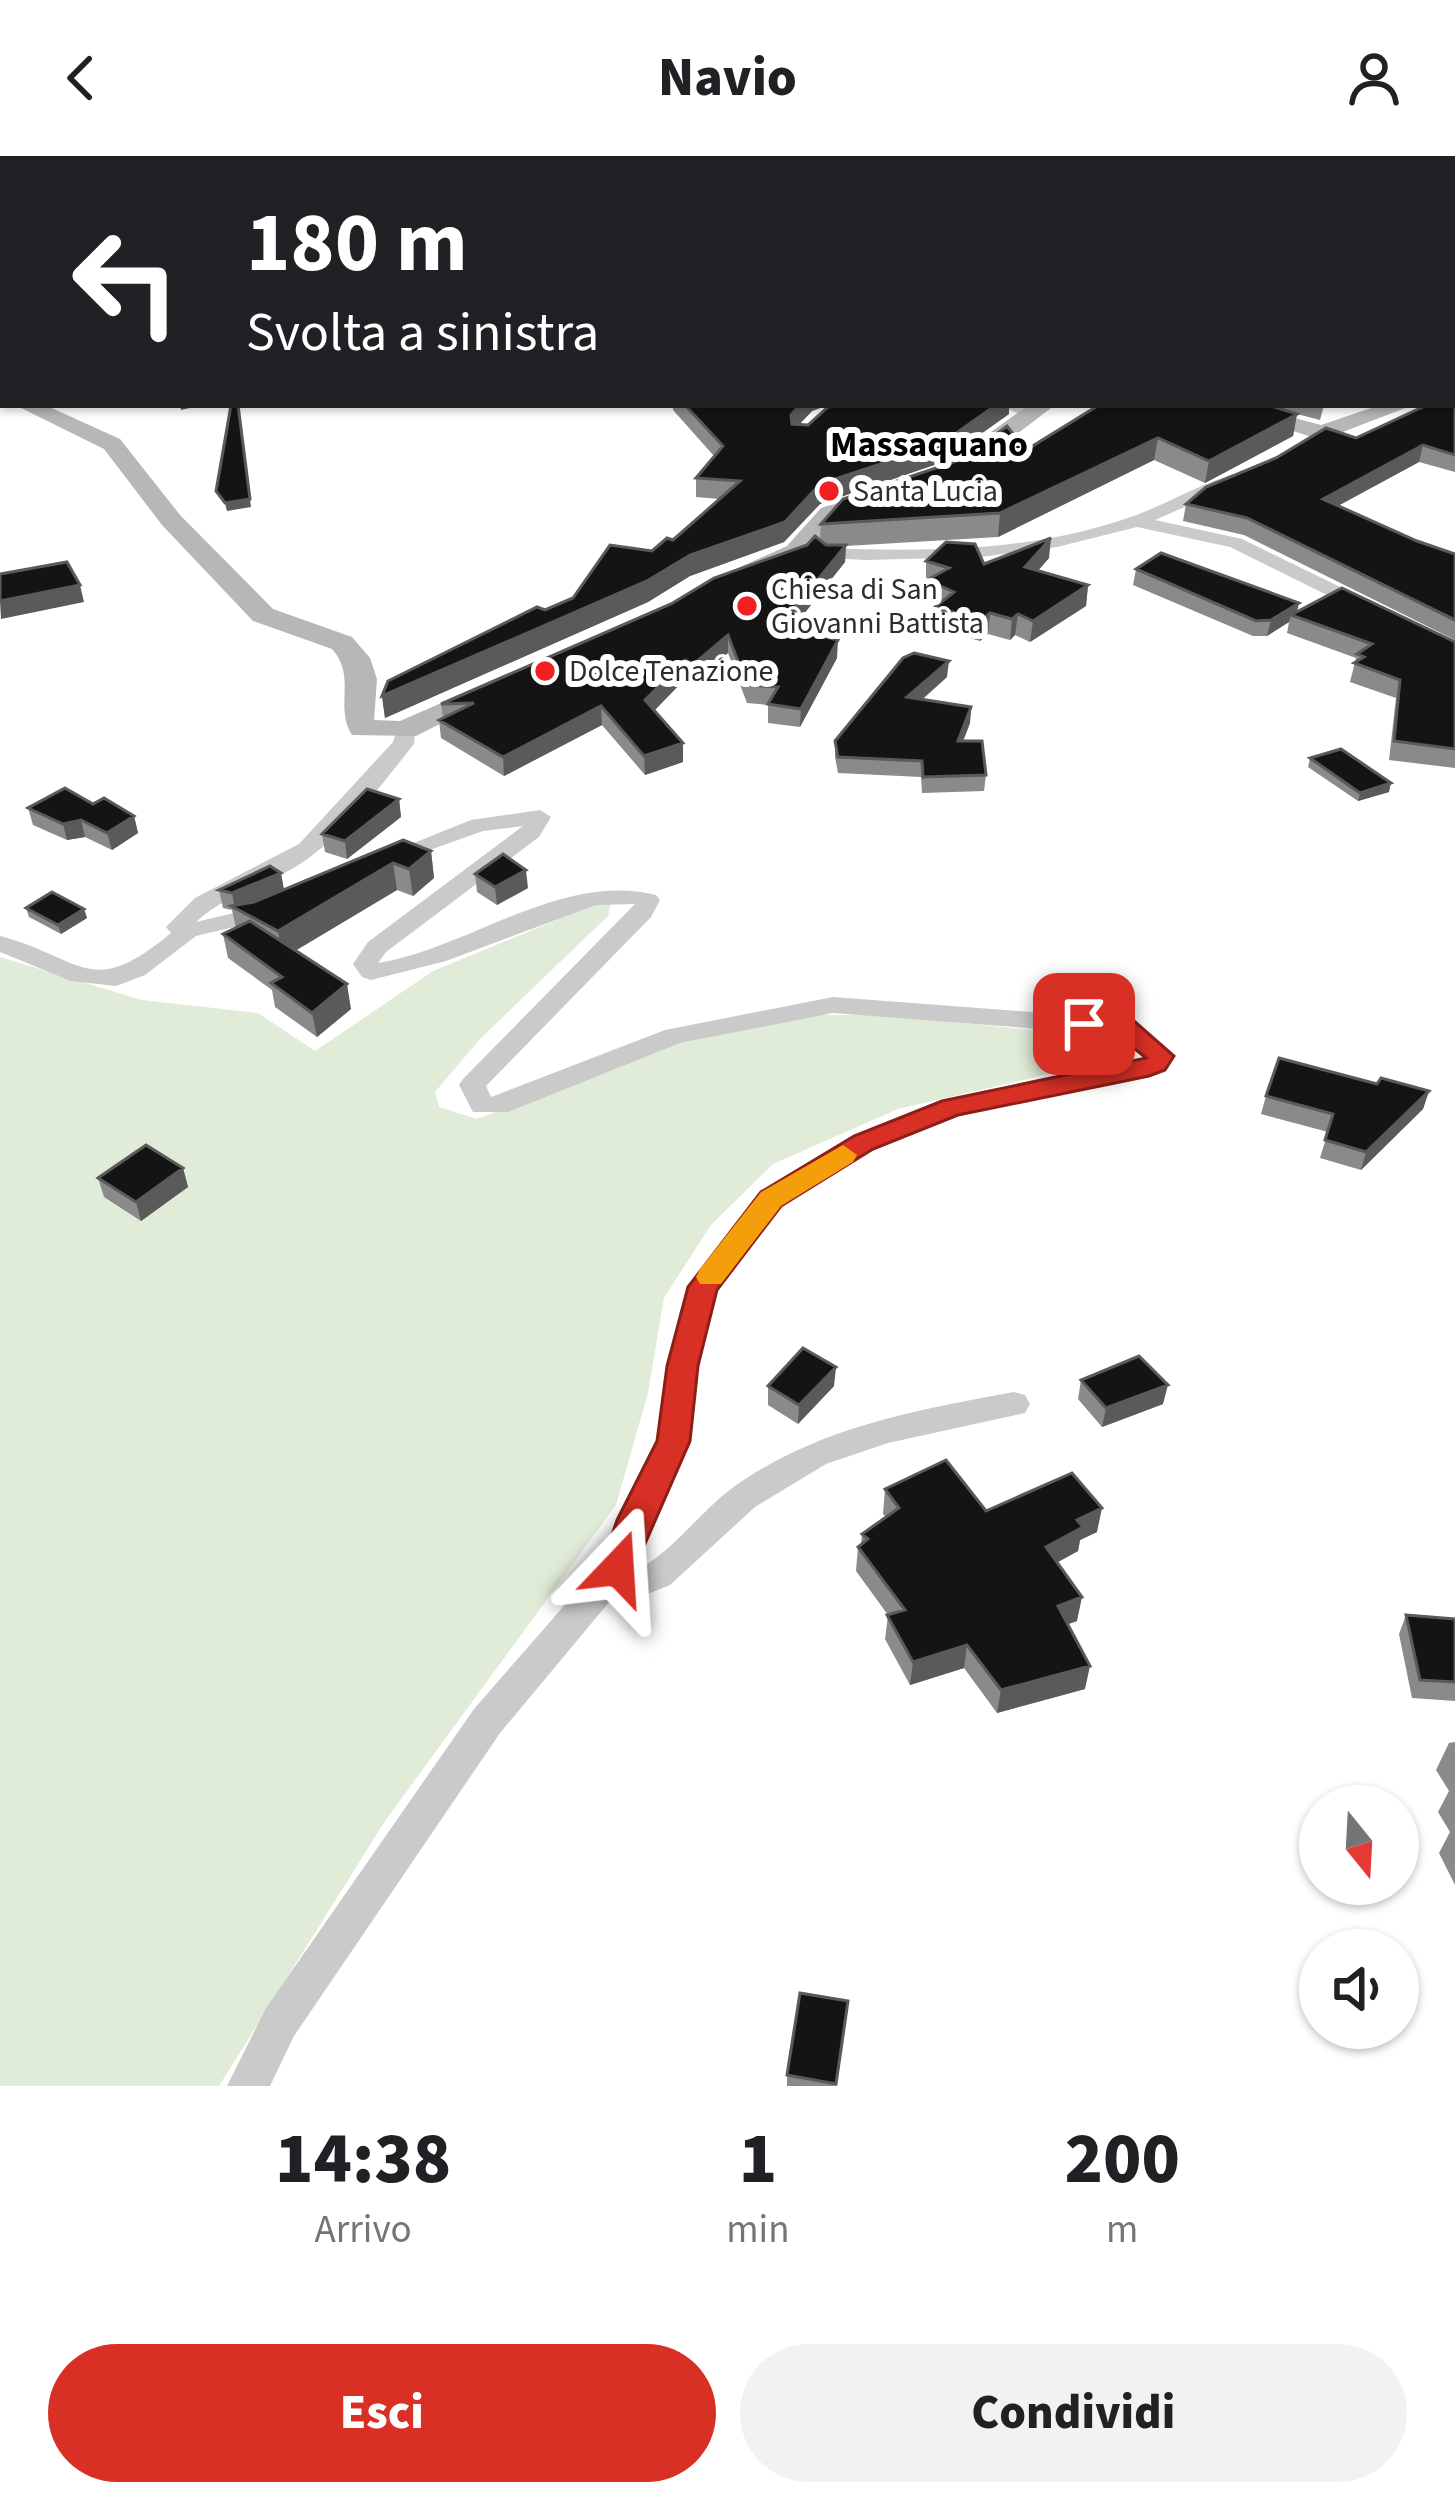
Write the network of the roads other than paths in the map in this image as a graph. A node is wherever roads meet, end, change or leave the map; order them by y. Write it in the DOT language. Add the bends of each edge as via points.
graph roads {
  1 [pos="33,408"];
  2 [pos="1028,408"];
  3 [pos="1231,408"];
  4 [pos="1393,408"];
  5 [pos="1322,433"];
  6 [pos="1290,453"];
  7 [pos="1256,471"];
  8 [pos="951,472"];
  9 [pos="897,493"];
  10 [pos="1135,521"];
  11 [pos="828,553"];
  12 [pos="719,580"];
  13 [pos="1390,620"];
  14 [pos="526,673"];
  15 [pos="405,730"];
  16 [pos="353,874"];
  17 [pos="289,905"];
  18 [pos="188,931"];
  19 [pos="0,943"];
  20 [pos="1014,1404"];
  21 [pos="618,1568"];
  22 [pos="248,2086"];
  1 -- 15 [label="street" via="112,444 171,520 263,615 341,643 362,680 363,729"];
  2 -- 8 [label="street"];
  3 -- 5 [label="street"];
  4 -- 5 [label="street"];
  5 -- 6 [label="street"];
  7 -- 10 [label="street"];
  9 -- 12 [label="street" via="830,513 796,552"];
  10 -- 11 [label="street" via="917,559"];
  10 -- 13 [label="street" via="1236,543"];
  14 -- 15 [label="street"];
  15 -- 18 [label="street" via="404,744 321,834 291,860 224,887 178,927"];
  16 -- 21 [label="street" via="437,837 540,817 531,832 377,947 365,964 371,972 425,964 592,897 634,892 648,900 472,1085 482,1106 500,1106 674,1036 833,1004 1124,1027 1161,1056 1140,1070 952,1108 864,1143 771,1199 703,1287 682,1366 674,1441"];
  17 -- 18 [label="street"];
  18 -- 19 [label="street" via="134,974 104,984"];
  20 -- 21 [label="street" via="813,1456 744,1498 661,1577 628,1587"];
  21 -- 22 [label="street" via="488,1721 280,2022"];
}
